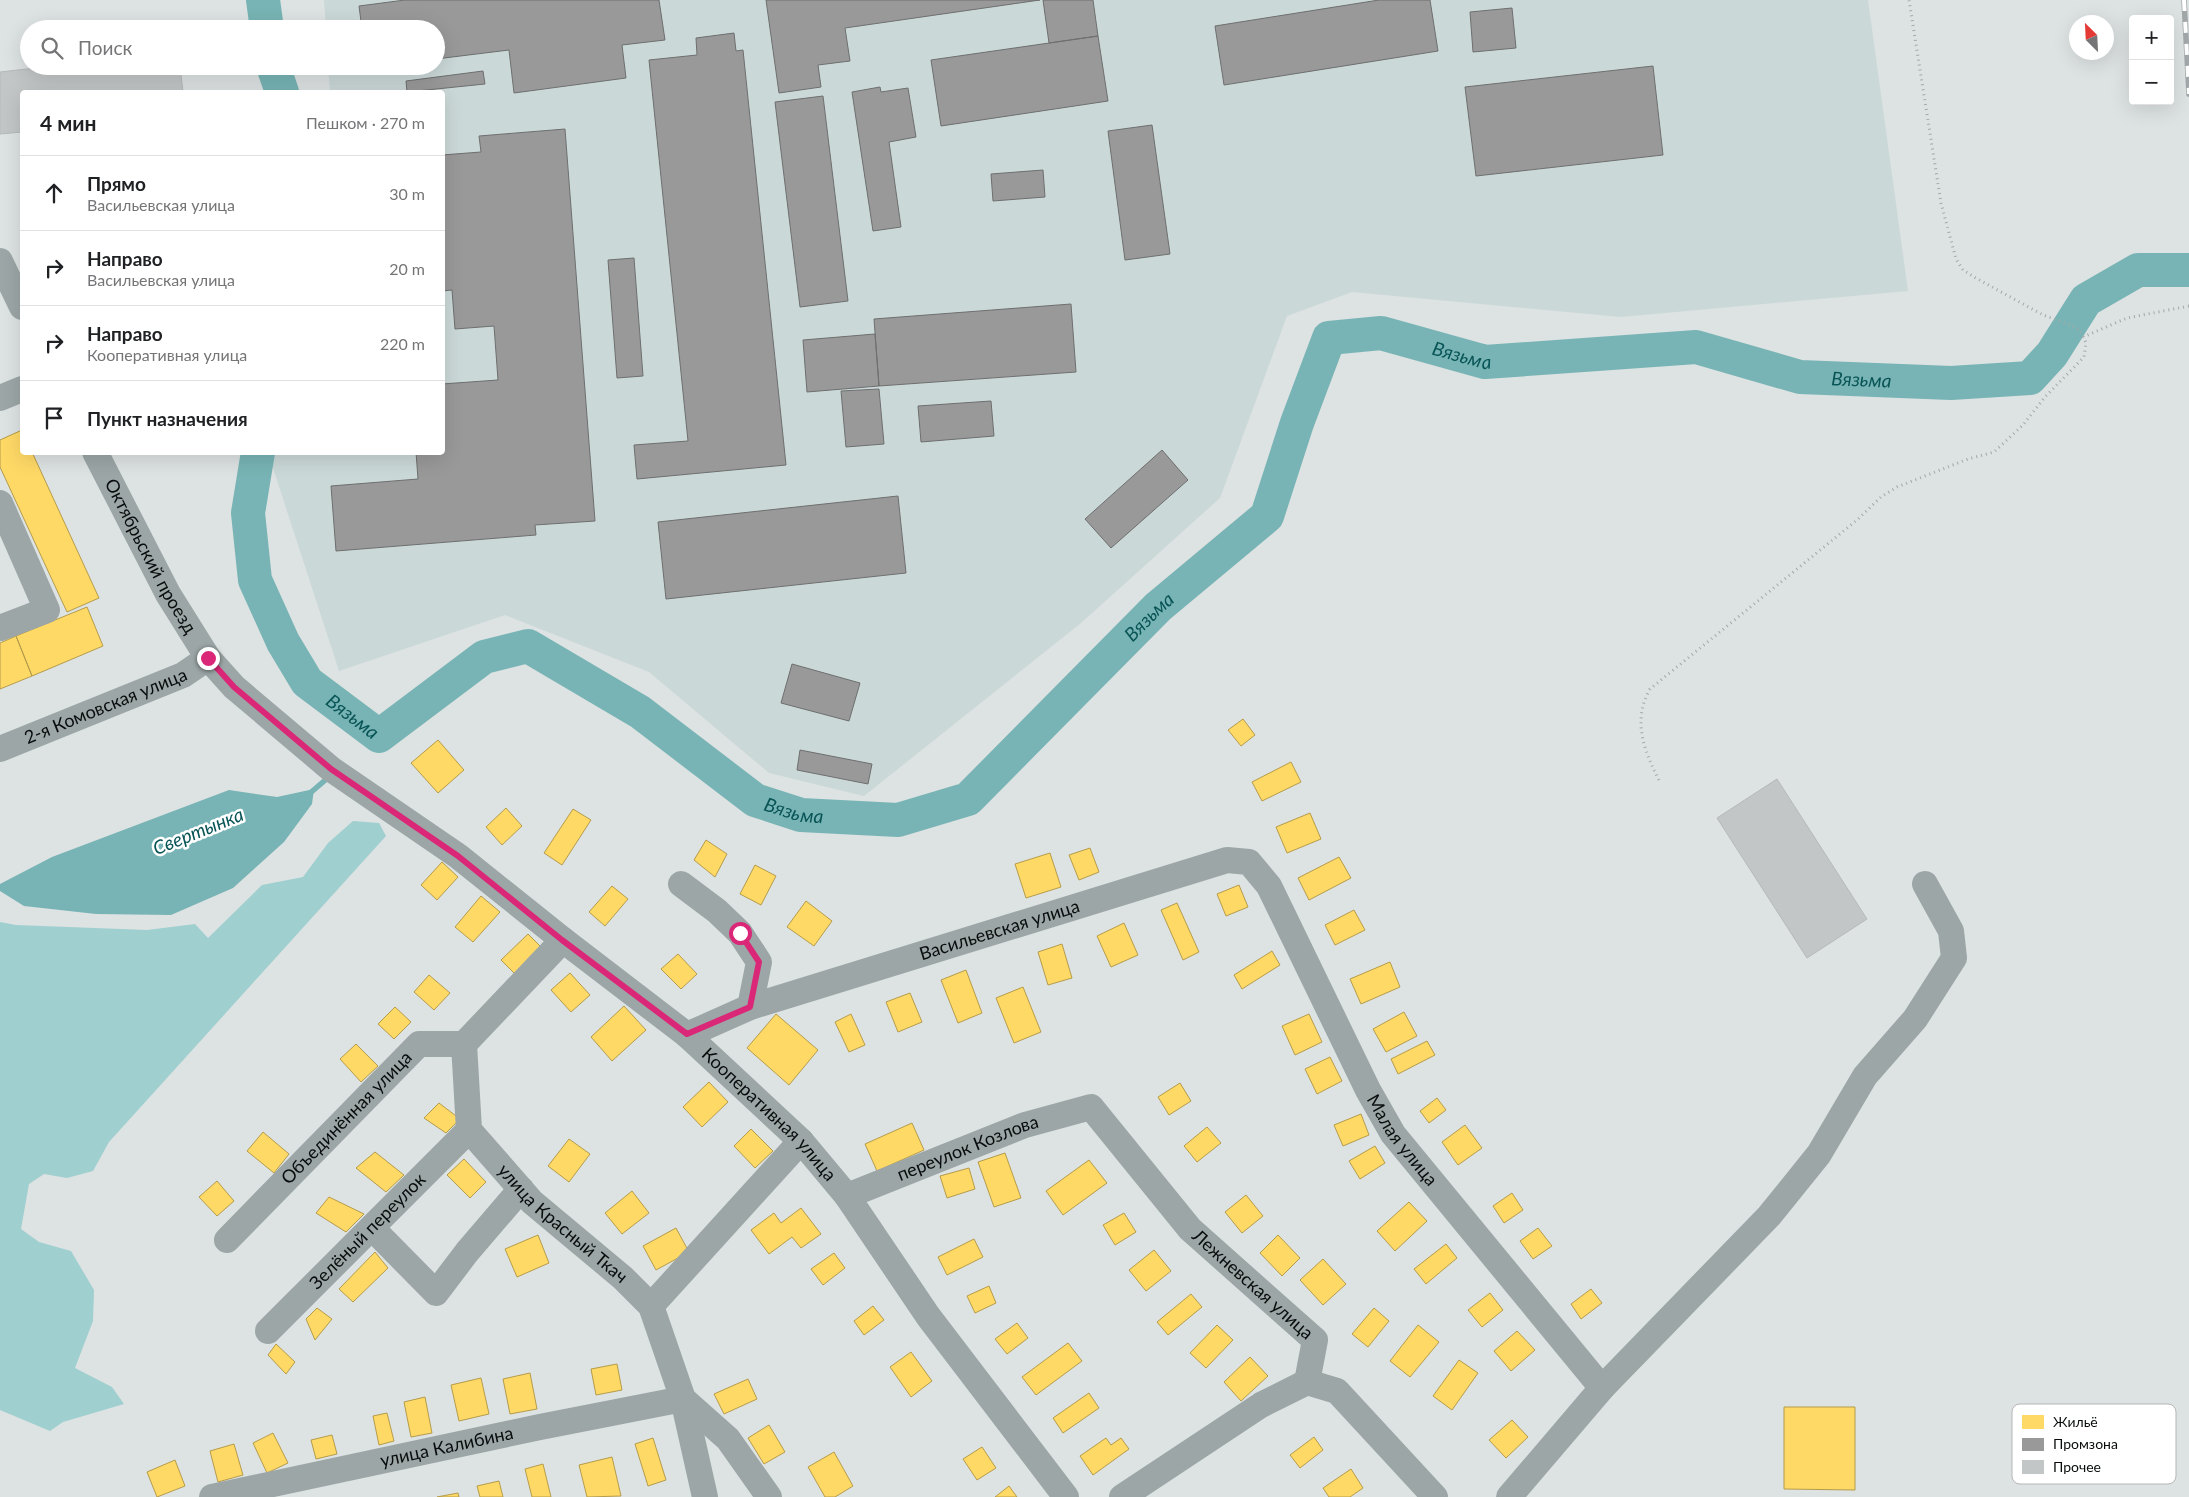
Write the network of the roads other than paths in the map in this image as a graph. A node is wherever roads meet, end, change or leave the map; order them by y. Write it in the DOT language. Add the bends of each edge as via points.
graph roads {
  1 [pos="0,260"];
  2 [pos="20,303"];
  3 [pos="20,390"];
  4 [pos="0,398"];
  5 [pos="97,455"];
  6 [pos="0,502"];
  7 [pos="0,628"];
  8 [pos="208,658"];
  9 [pos="0,749"];
  10 [pos="1249,862"];
  11 [pos="681,884"];
  12 [pos="1925,884"];
  13 [pos="562,940"];
  14 [pos="750,1007"];
  15 [pos="687,1034"];
  16 [pos="464,1044"];
  17 [pos="1091,1107"];
  18 [pos="468,1130"];
  19 [pos="801,1141"];
  20 [pos="521,1189"];
  21 [pos="847,1196"];
  22 [pos="372,1228"];
  23 [pos="227,1240"];
  24 [pos="651,1306"];
  25 [pos="268,1331"];
  26 [pos="1306,1382"];
  27 [pos="1602,1388"];
  28 [pos="683,1399"];
  29 [pos="698,1494"];
  30 [pos="212,1497"];
  31 [pos="769,1497"];
  32 [pos="1066,1497"];
  33 [pos="1122,1497"];
  34 [pos="1435,1497"];
  35 [pos="1509,1497"];
  1 -- 2 [label="street"];
  3 -- 4 [label="street"];
  5 -- 8 [label="street, Октябрьский проезд" via="168,594"];
  6 -- 7 [label="street" via="47,610"];
  8 -- 9 [label="street, 2-я Комовская улица" via="183,675"];
  8 -- 13 [label="street, Кооперативная улица" via="234,687 331,769 458,856"];
  10 -- 14 [label="street, Васильевская улица" via="1227,860"];
  10 -- 27 [label="street, Малая улица" via="1269,886 1392,1134"];
  11 -- 14 [label="street" via="740,933 759,962"];
  12 -- 27 [label="street" via="1951,931 1954,958 1915,1018 1864,1076 1819,1154 1769,1216"];
  13 -- 15 [label="street, Кооперативная улица"];
  13 -- 16 [label="street"];
  14 -- 15 [label="street, Васильевская улица"];
  15 -- 19 [label="street, Кооперативная улица"];
  16 -- 18 [label="street"];
  16 -- 23 [label="street, Объединённая улица" via="419,1044"];
  17 -- 21 [label="street, переулок Козлова" via="1026,1124"];
  17 -- 26 [label="street, Лежневская улица" via="1190,1229 1315,1340"];
  18 -- 20 [label="street, улица Красный Ткач"];
  18 -- 22 [label="street, Зелёный переулок"];
  19 -- 21 [label="street, Кооперативная улица"];
  19 -- 24 [label="street"];
  20 -- 22 [label="street" via="436,1293"];
  20 -- 24 [label="street, улица Красный Ткач"];
  21 -- 32 [label="street, Кооперативная улица" via="928,1316"];
  22 -- 25 [label="street, Зелёный переулок"];
  24 -- 28 [label="street, улица Красный Ткач"];
  26 -- 33 [label="street" via="1261,1405"];
  26 -- 34 [label="street" via="1337,1390"];
  27 -- 35 [label="street"];
  28 -- 29 [label="street, улица Красный Ткач"];
  28 -- 30 [label="street, улица Калибина"];
  28 -- 31 [label="street, улица Красный Ткач" via="728,1439"];
}
